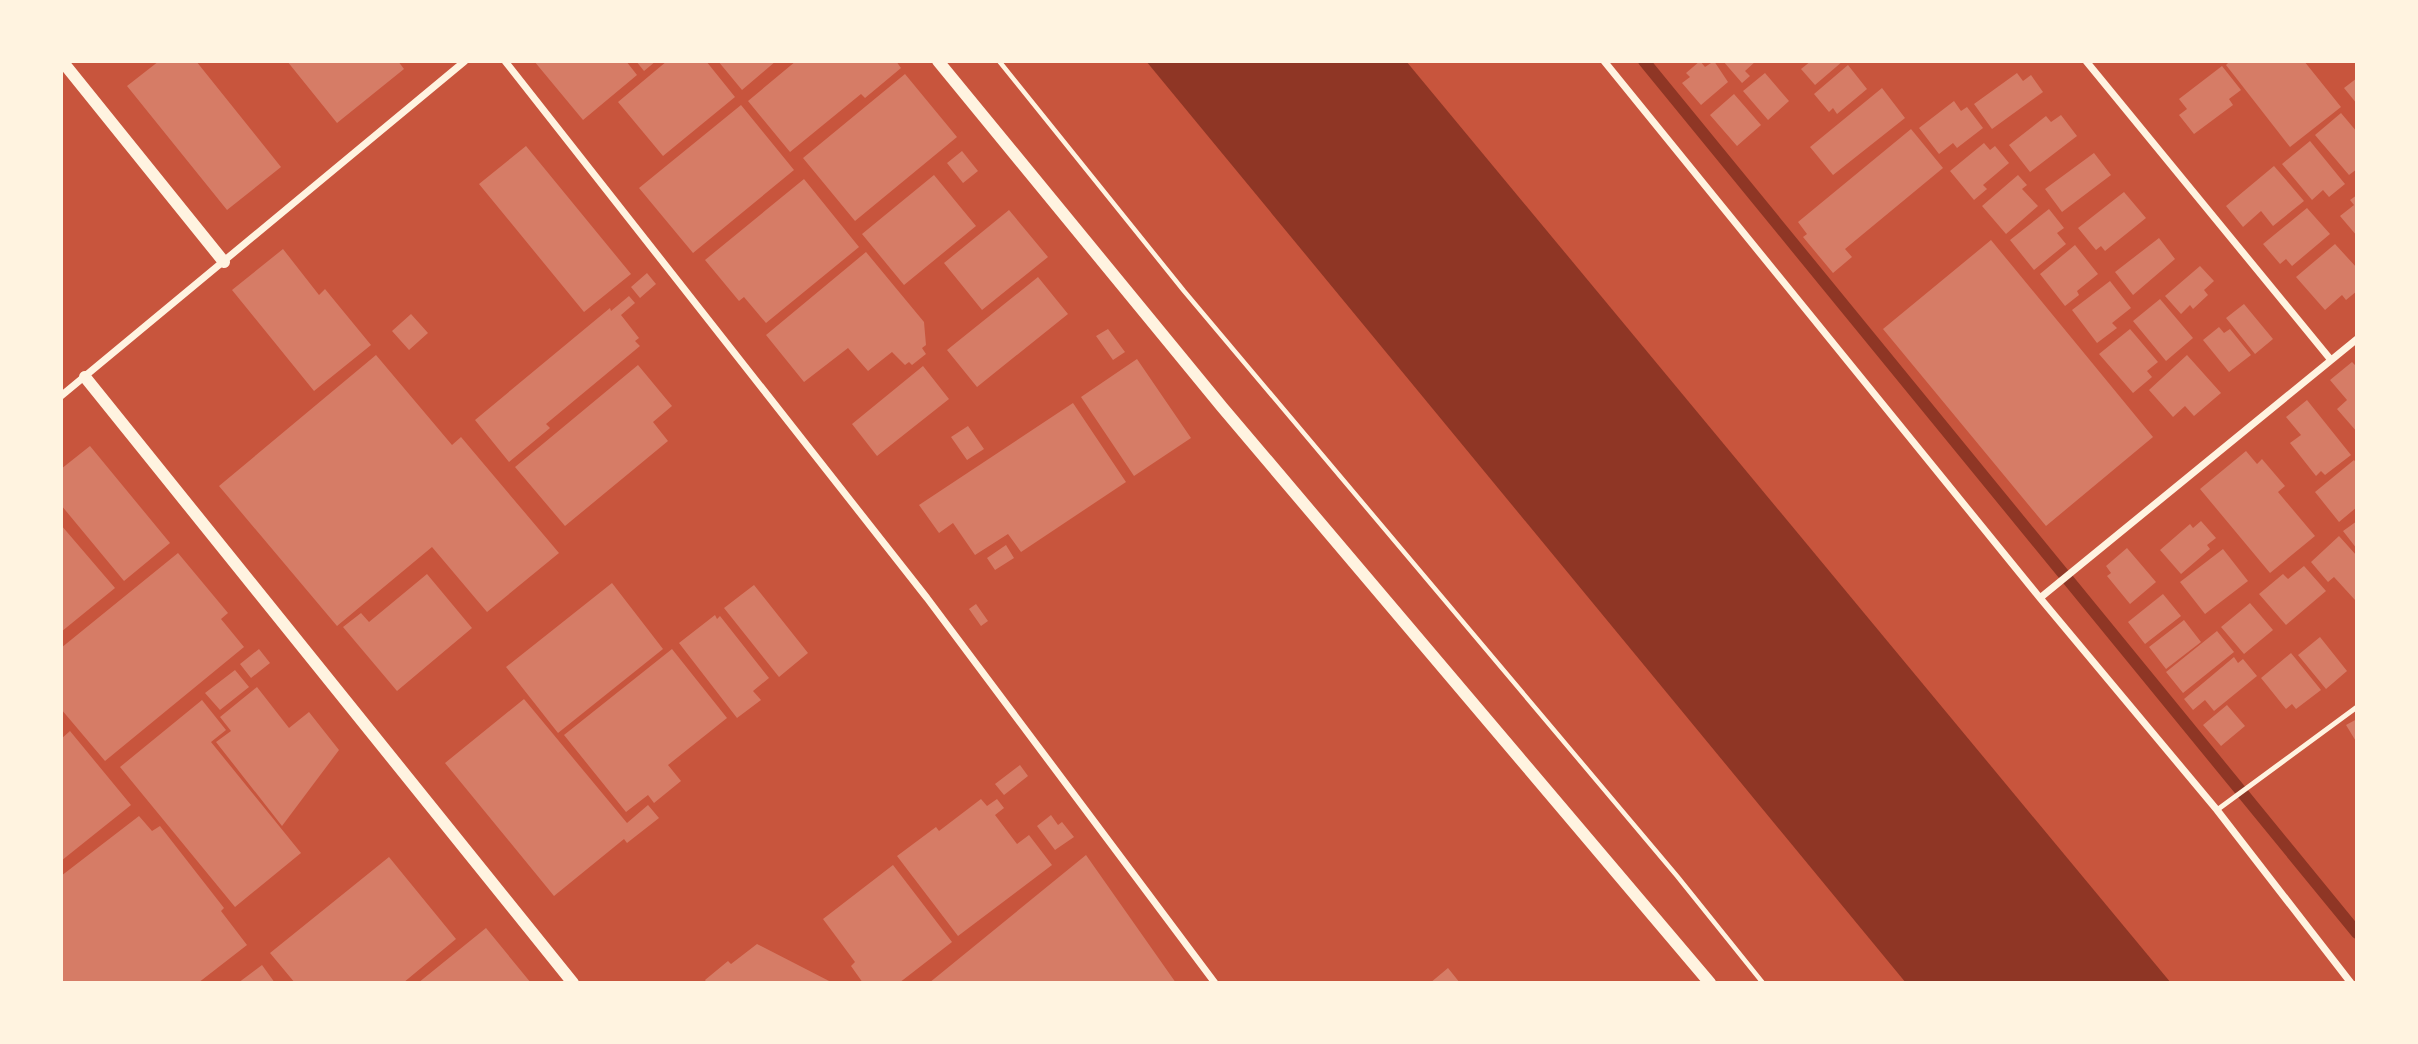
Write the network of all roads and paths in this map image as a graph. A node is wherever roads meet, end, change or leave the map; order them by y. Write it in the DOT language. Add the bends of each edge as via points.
graph roads {
  1 [pos="62,61"];
  2 [pos="465,61"];
  3 [pos="505,61"];
  4 [pos="937,61"];
  5 [pos="999,61"];
  6 [pos="1604,61"];
  7 [pos="2086,61"];
  8 [pos="224,262"];
  9 [pos="2357,339"];
  10 [pos="2331,360"];
  11 [pos="85,377"];
  12 [pos="61,396"];
  13 [pos="2040,598"];
  14 [pos="2357,707"];
  15 [pos="2217,810"];
  16 [pos="573,983"];
  17 [pos="1215,983"];
  18 [pos="1710,983"];
  19 [pos="1763,983"];
  20 [pos="2351,983"];
  1 -- 8 [label="street"];
  2 -- 8 [label="street"];
  3 -- 17 [label="street" via="927,598"];
  4 -- 18 [label="street" via="1222,407"];
  5 -- 19 [label="path" via="1184,291"];
  6 -- 13 [label="street"];
  7 -- 10 [label="street"];
  8 -- 11 [label="street"];
  9 -- 10 [label="street"];
  10 -- 13 [label="street"];
  11 -- 12 [label="street"];
  11 -- 16 [label="street"];
  13 -- 15 [label="street"];
  14 -- 15 [label="lane"];
  15 -- 20 [label="street"];
}
